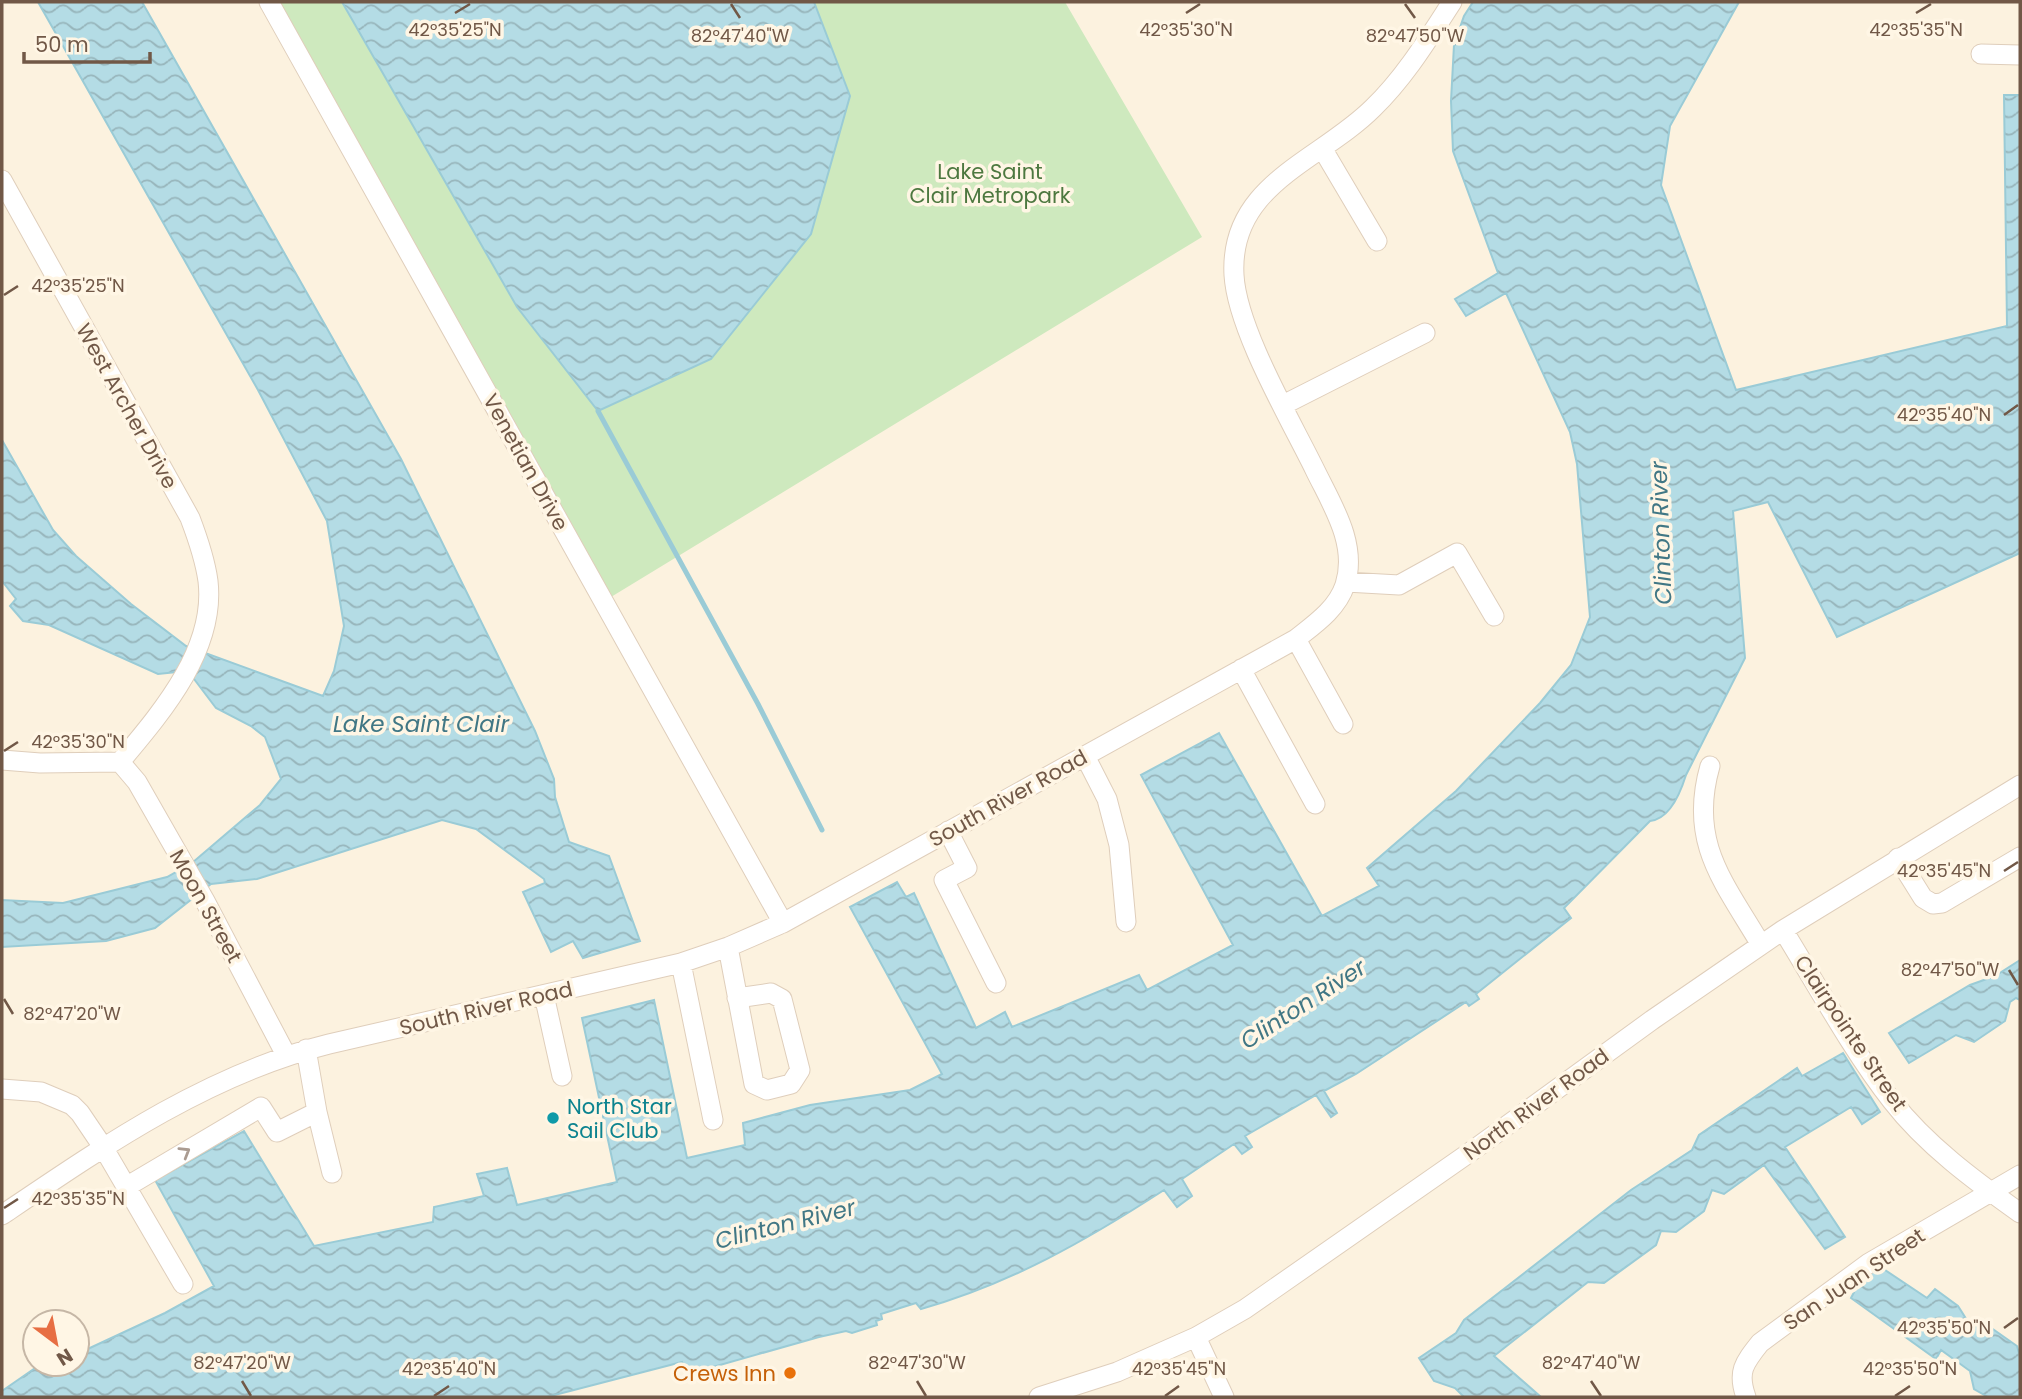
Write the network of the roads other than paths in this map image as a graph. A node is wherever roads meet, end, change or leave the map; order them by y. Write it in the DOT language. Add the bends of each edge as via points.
graph roads {
  1 [pos="269,2"];
  2 [pos="1452,2"];
  3 [pos="1981,54"];
  4 [pos="2020,55"];
  5 [pos="1322,148"];
  6 [pos="2,180"];
  7 [pos="1377,241"];
  8 [pos="1425,333"];
  9 [pos="1283,405"];
  10 [pos="1346,582"];
  11 [pos="1494,616"];
  12 [pos="1296,639"];
  13 [pos="1241,669"];
  14 [pos="1343,724"];
  15 [pos="1085,756"];
  16 [pos="2,760"];
  17 [pos="120,762"];
  18 [pos="1710,766"];
  19 [pos="2020,785"];
  20 [pos="1315,804"];
  21 [pos="948,831"];
  22 [pos="2020,857"];
  23 [pos="1898,858"];
  24 [pos="1126,922"];
  25 [pos="783,923"];
  26 [pos="1783,930"];
  27 [pos="1762,944"];
  28 [pos="728,947"];
  29 [pos="681,963"];
  30 [pos="996,983"];
  31 [pos="544,995"];
  32 [pos="737,998"];
  33 [pos="306,1049"];
  34 [pos="286,1055"];
  35 [pos="562,1076"];
  36 [pos="2,1089"];
  37 [pos="317,1112"];
  38 [pos="713,1120"];
  39 [pos="103,1147"];
  40 [pos="332,1172"];
  41 [pos="2020,1175"];
  42 [pos="126,1187"];
  43 [pos="1991,1192"];
  44 [pos="2020,1213"];
  45 [pos="2,1215"];
  46 [pos="183,1284"];
  47 [pos="1196,1337"];
  48 [pos="1039,1397"];
  49 [pos="1224,1397"];
  50 [pos="1746,1397"];
  1 -- 25 [label="street, Venetian Drive"];
  2 -- 5 [label="street, South River Road" via="1391,91"];
  3 -- 4 [label="street"];
  5 -- 7 [label="street"];
  5 -- 9 [label="street, South River Road" via="1260,197 1247,214 1235,250 1234,277 1241,310"];
  6 -- 17 [label="street, West Archer Drive" via="190,518 201,547 208,583 198,643 163,711"];
  8 -- 9 [label="street"];
  9 -- 10 [label="street, South River Road" via="1340,521 1349,554"];
  10 -- 11 [label="street" via="1399,585 1457,553"];
  10 -- 12 [label="street, South River Road" via="1323,618"];
  12 -- 13 [label="street, South River Road"];
  12 -- 14 [label="street"];
  13 -- 15 [label="street, South River Road"];
  13 -- 20 [label="street"];
  15 -- 21 [label="street, South River Road"];
  15 -- 24 [label="street" via="1107,799 1119,845"];
  16 -- 17 [label="street"];
  17 -- 34 [label="street, Moon Street" via="137,782 205,901"];
  18 -- 27 [label="street" via="1702,804 1708,849"];
  19 -- 23 [label="street, North River Road"];
  21 -- 25 [label="street, South River Road"];
  21 -- 30 [label="street" via="967,868 944,880"];
  22 -- 23 [label="street" via="1933,904 1923,898"];
  23 -- 26 [label="street, North River Road"];
  25 -- 28 [label="street, South River Road"];
  26 -- 27 [label="street, North River Road"];
  26 -- 43 [label="street, Clairpointe Street" via="1893,1102 1924,1136"];
  27 -- 47 [label="street, North River Road" via="1296,1275"];
  28 -- 29 [label="street, South River Road"];
  28 -- 32 [label="street"];
  29 -- 31 [label="street, South River Road"];
  29 -- 38 [label="street"];
  31 -- 33 [label="street, South River Road"];
  31 -- 35 [label="street"];
  32 -- 32 [label="street" via="754,1084 768,1090 791,1084 800,1070 782,999 771,993"];
  33 -- 34 [label="street, South River Road"];
  33 -- 37 [label="street"];
  34 -- 39 [label="street, South River Road" via="232,1076"];
  36 -- 39 [label="street" via="41,1092 72,1105"];
  37 -- 40 [label="street"];
  42 -- 37 [label="street, one-way" via="261,1107 277,1132"];
  39 -- 42 [label="street"];
  39 -- 45 [label="street, South River Road"];
  41 -- 43 [label="street, San Juan Street"];
  42 -- 46 [label="street"];
  43 -- 44 [label="street, Clairpointe Street"];
  43 -- 50 [label="street, San Juan Street" via="1869,1263 1760,1343 1740,1378"];
  47 -- 48 [label="street, North River Road" via="1117,1372"];
  47 -- 49 [label="street"];
}
